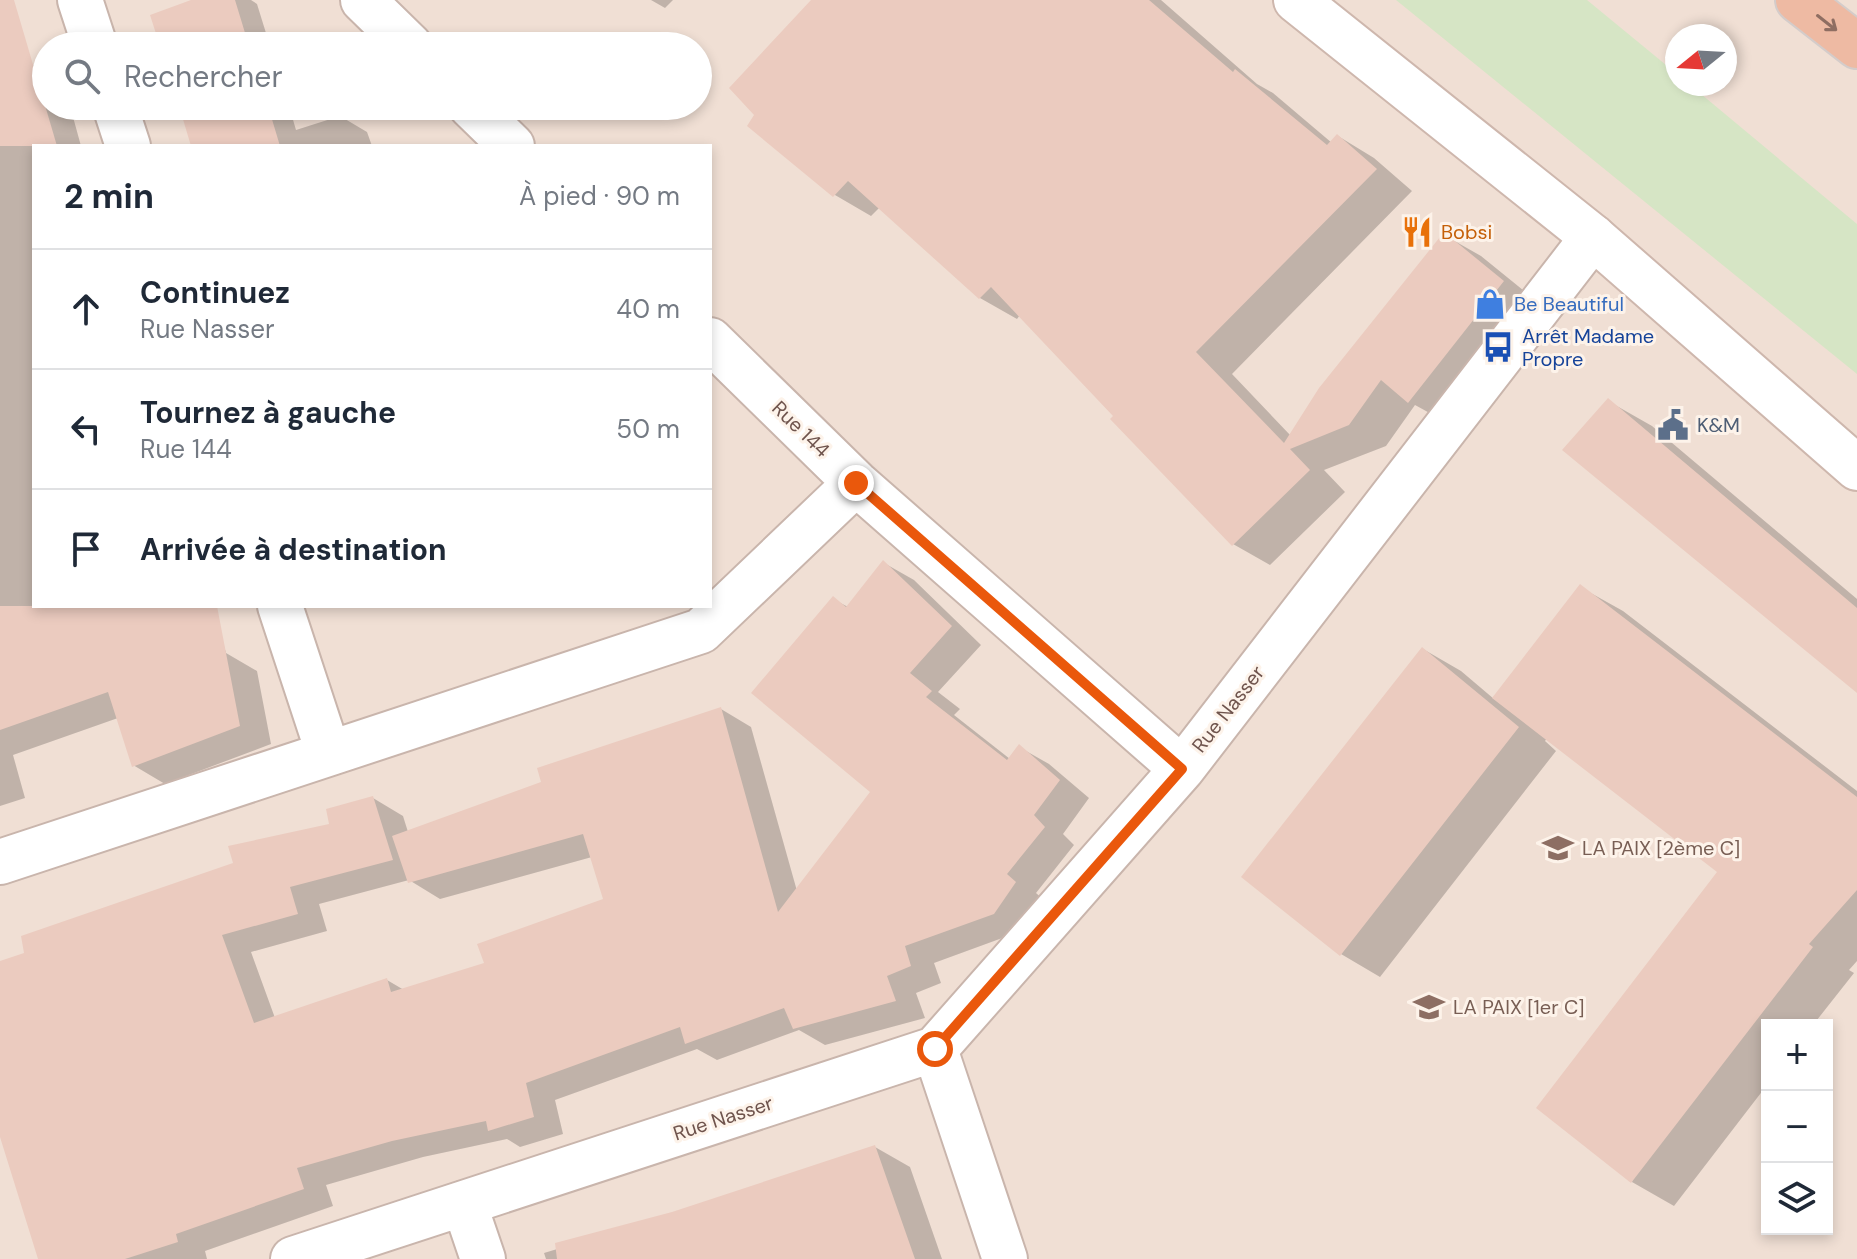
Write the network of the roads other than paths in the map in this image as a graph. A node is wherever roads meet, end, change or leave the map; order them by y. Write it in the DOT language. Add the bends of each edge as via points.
graph roads {
  1 [pos="80,0"];
  2 [pos="363,0"];
  3 [pos="1296,0"];
  4 [pos="1798,0"];
  5 [pos="90,32"];
  6 [pos="396,32"];
  7 [pos="1857,46"];
  8 [pos="120,120"];
  9 [pos="485,120"];
  10 [pos="127,144"];
  11 [pos="510,144"];
  12 [pos="1593,237"];
  13 [pos="712,342"];
  14 [pos="1857,468"];
  15 [pos="856,483"];
  16 [pos="281,608"];
  17 [pos="328,752"];
  18 [pos="1182,769"];
  19 [pos="0,862"];
  20 [pos="935,1049"];
  21 [pos="464,1203"];
  22 [pos="293,1259"];
  23 [pos="483,1259"];
  24 [pos="1005,1259"];
  1 -- 5 [label="street"];
  2 -- 6 [label="street"];
  3 -- 12 [label="street"];
  4 -- 7 [label="highway, one-way"];
  8 -- 10 [label="street"];
  9 -- 11 [label="street"];
  12 -- 14 [label="street"];
  12 -- 18 [label="street, Rue Nasser"];
  13 -- 15 [label="street, Rue 144"];
  15 -- 17 [label="street" via="701,631"];
  15 -- 18 [label="street, Rue 144"];
  16 -- 17 [label="street"];
  17 -- 19 [label="street"];
  18 -- 20 [label="street, Rue Nasser"];
  20 -- 21 [label="street, Rue Nasser"];
  20 -- 24 [label="street"];
  21 -- 22 [label="street, Rue Nasser"];
  21 -- 23 [label="street"];
}
